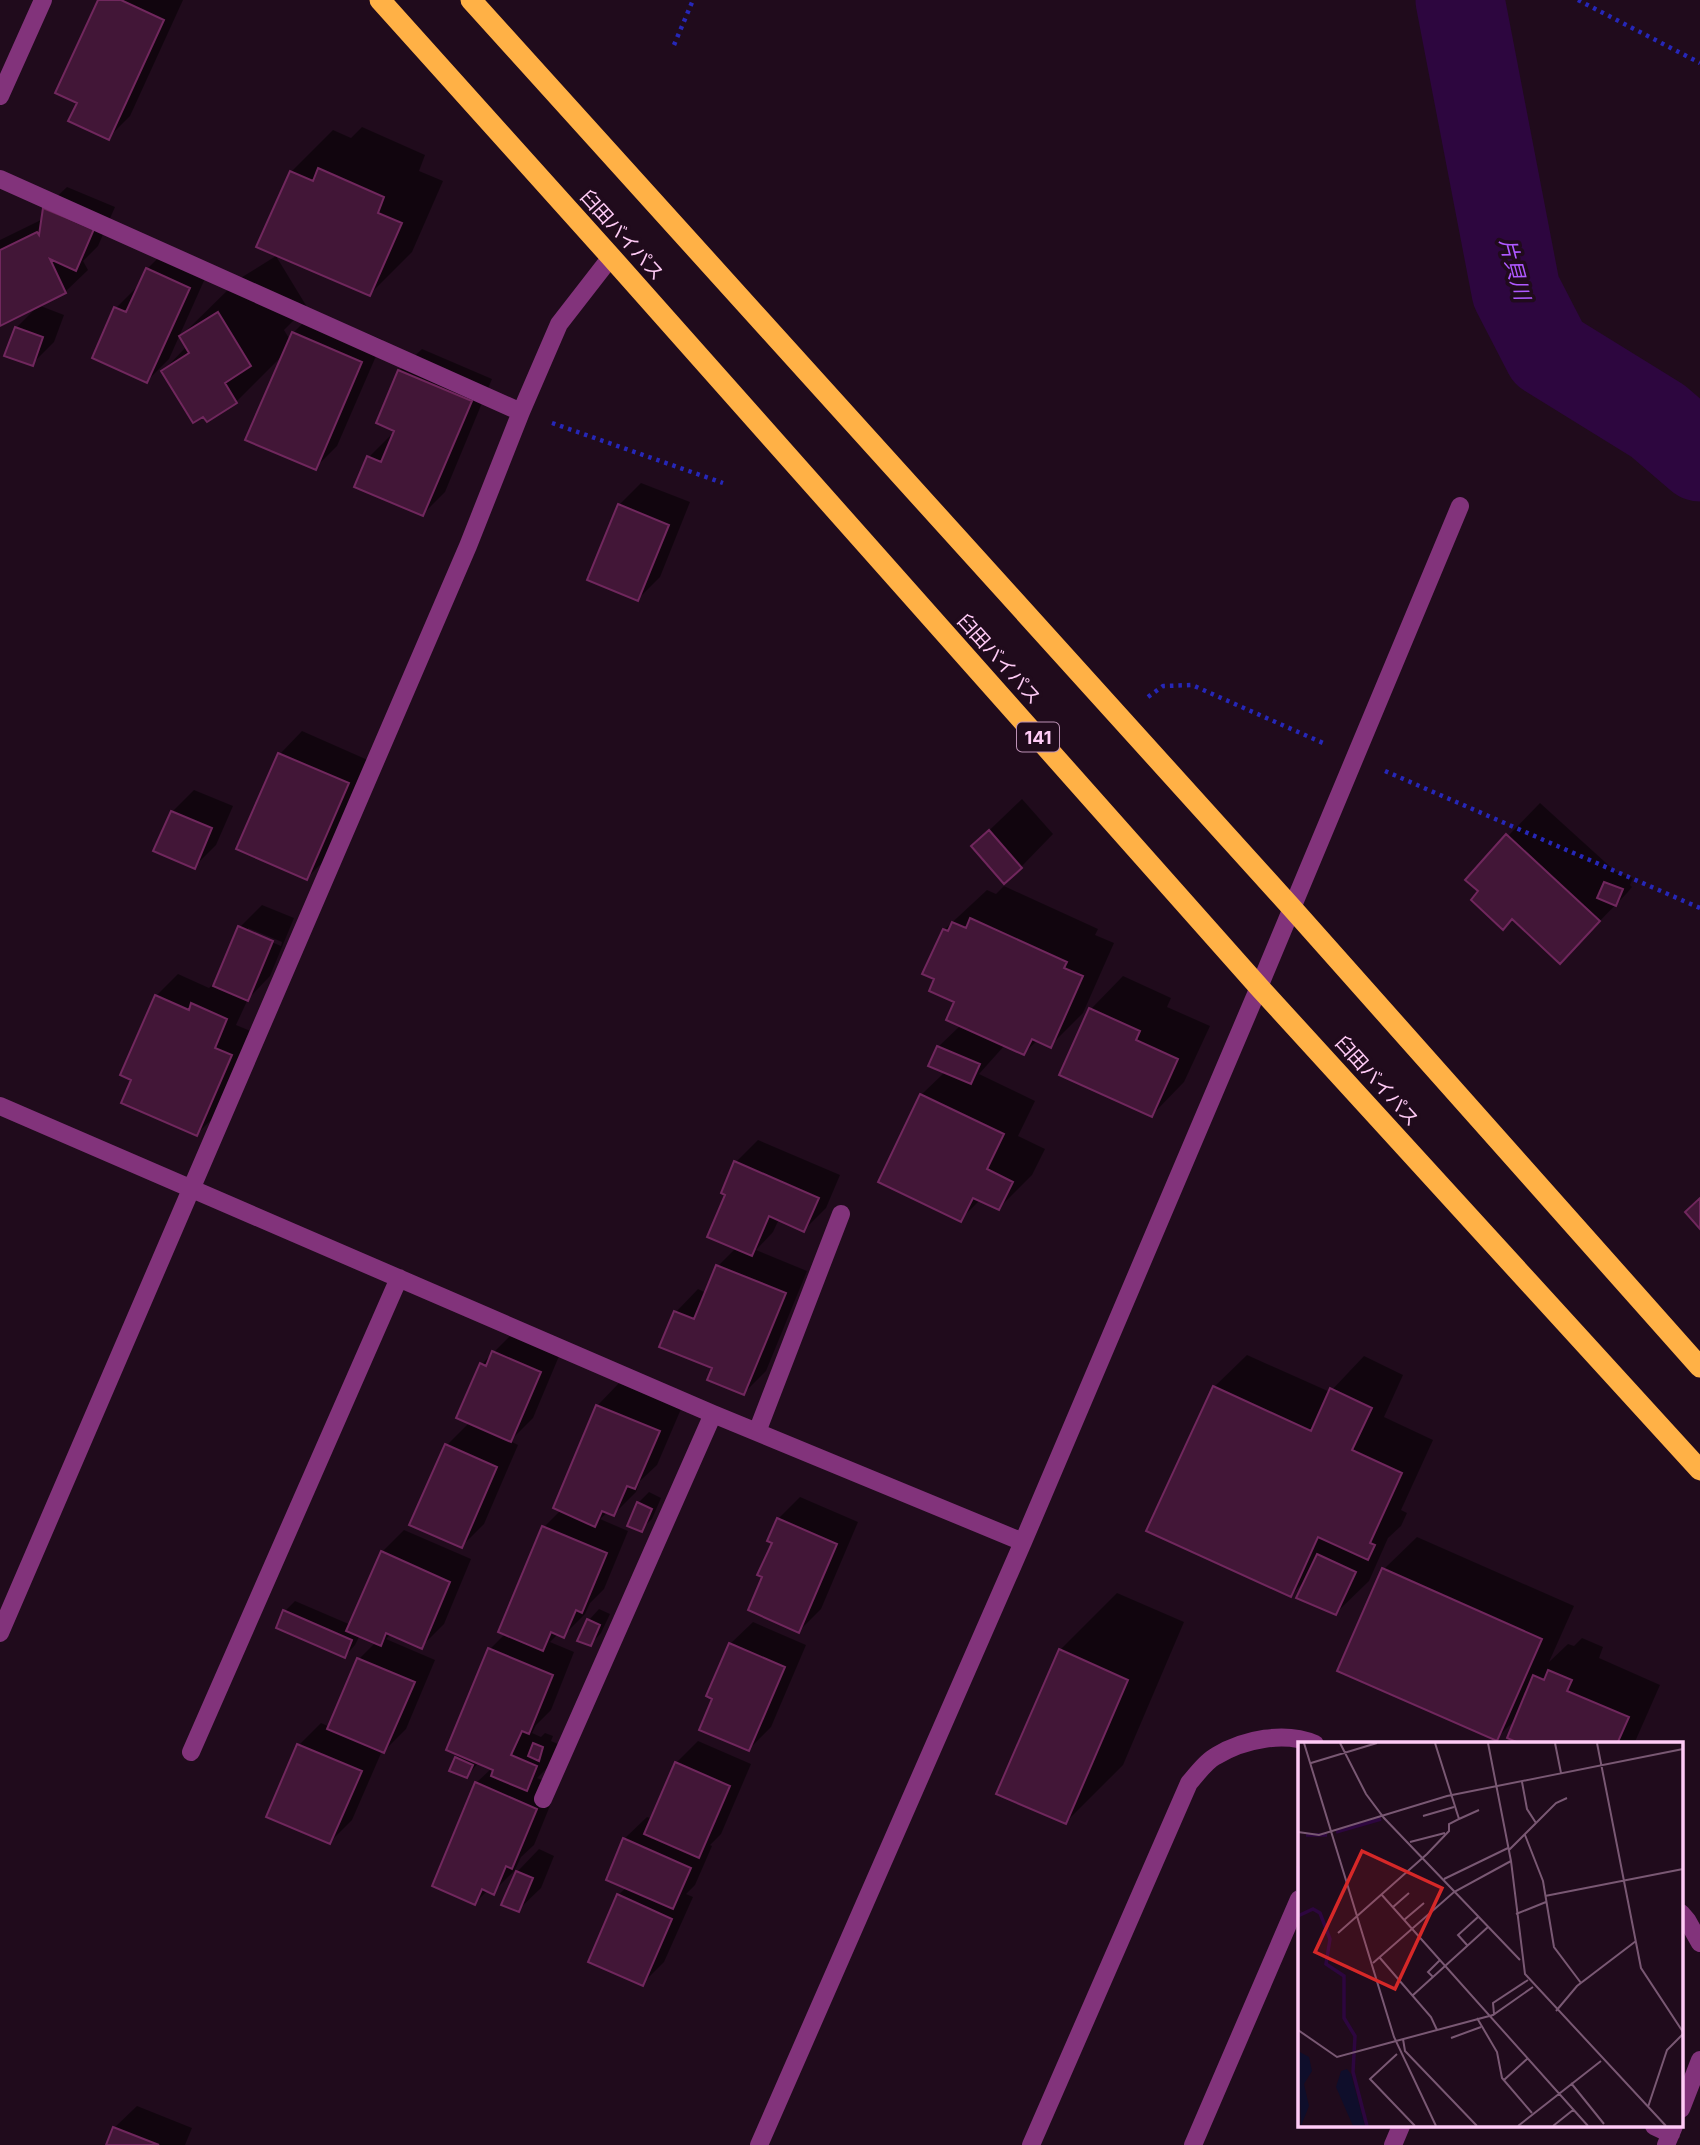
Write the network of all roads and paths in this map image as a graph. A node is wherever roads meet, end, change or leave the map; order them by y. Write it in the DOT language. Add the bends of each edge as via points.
graph roads {
  1 [pos="43,0"];
  2 [pos="380,0"];
  3 [pos="471,0"];
  4 [pos="693,0"];
  5 [pos="1578,0"];
  6 [pos="674,45"];
  7 [pos="1700,63"];
  8 [pos="0,96"];
  9 [pos="0,179"];
  10 [pos="611,257"];
  11 [pos="521,412"];
  12 [pos="723,482"];
  13 [pos="1460,506"];
  14 [pos="1119,718"];
  15 [pos="1355,758"];
  16 [pos="1292,908"];
  17 [pos="1700,908"];
  18 [pos="1259,987"];
  19 [pos="0,1106"];
  20 [pos="190,1189"];
  21 [pos="841,1214"];
  22 [pos="399,1278"];
  23 [pos="1700,1367"];
  24 [pos="713,1414"];
  25 [pos="757,1432"];
  26 [pos="1700,1470"];
  27 [pos="1023,1542"];
  28 [pos="0,1633"];
  29 [pos="1310,1742"];
  30 [pos="191,1752"];
  31 [pos="543,1798"];
  32 [pos="1298,1901"];
  33 [pos="1682,1914"];
  34 [pos="1700,1943"];
  35 [pos="1700,2060"];
  36 [pos="1682,2106"];
  37 [pos="1400,2128"];
  38 [pos="759,2145"];
  39 [pos="1031,2145"];
  40 [pos="1193,2145"];
  41 [pos="1393,2145"];
  1 -- 8 [label="street"];
  2 -- 10 [label="highway, 臼田バイパス / 141"];
  3 -- 14 [label="highway"];
  4 -- 6 [label="path"];
  5 -- 7 [label="path"];
  9 -- 11 [label="street"];
  10 -- 11 [label="street" via="559,324"];
  10 -- 18 [label="highway, 臼田バイパス / 141"];
  11 -- 12 [label="path"];
  11 -- 20 [label="street" via="468,547"];
  13 -- 15 [label="street"];
  14 -- 15 [label="path" via="1163,686 1192,685"];
  14 -- 16 [label="highway"];
  15 -- 16 [label="street"];
  15 -- 17 [label="path"];
  16 -- 18 [label="street"];
  16 -- 23 [label="highway"];
  18 -- 26 [label="highway, 臼田バイパス / 141"];
  18 -- 27 [label="street"];
  19 -- 20 [label="street"];
  20 -- 22 [label="street"];
  20 -- 28 [label="street"];
  21 -- 25 [label="street"];
  22 -- 24 [label="street"];
  22 -- 30 [label="street"];
  24 -- 25 [label="street"];
  24 -- 31 [label="street"];
  25 -- 27 [label="street"];
  27 -- 38 [label="street"];
  29 -- 39 [label="street" via="1260,1738 1214,1756 1189,1783"];
  32 -- 40 [label="street"];
  33 -- 34 [label="street"];
  35 -- 36 [label="street"];
  37 -- 41 [label="street"];
}
